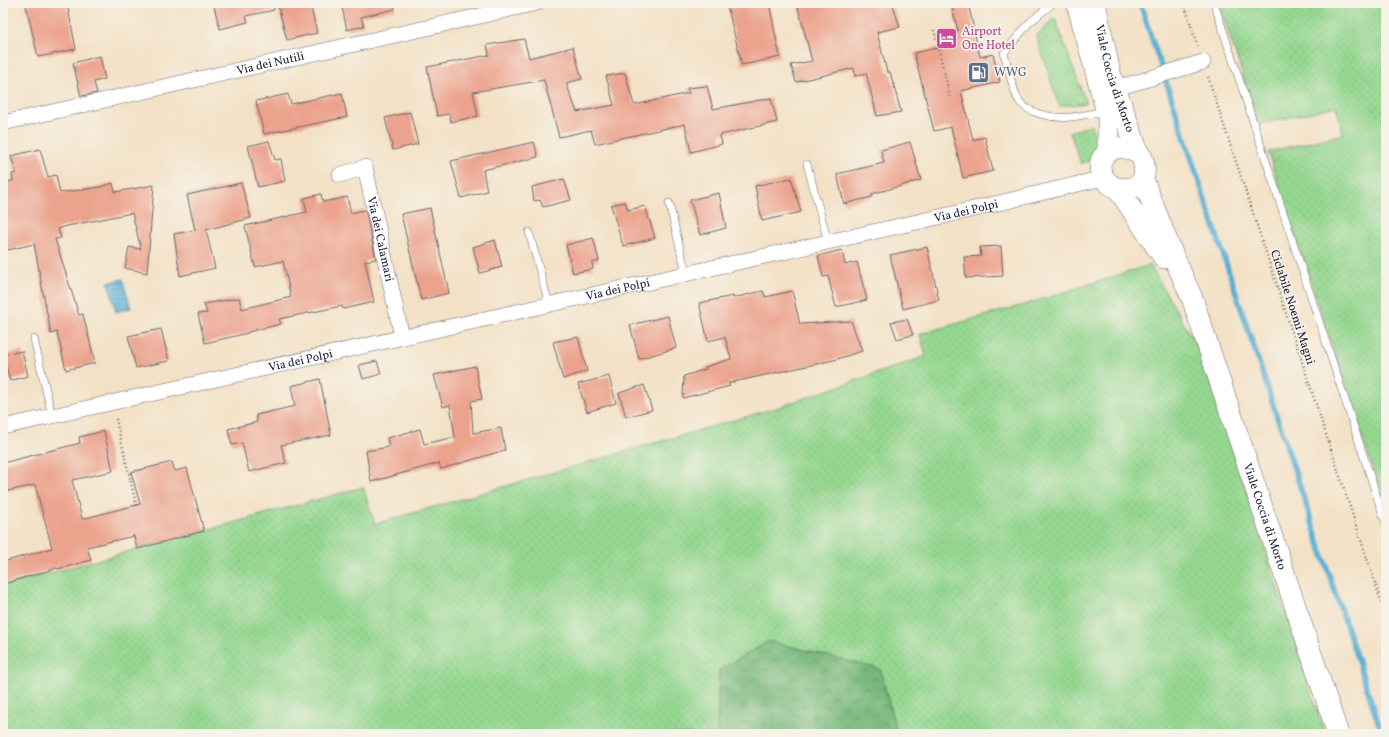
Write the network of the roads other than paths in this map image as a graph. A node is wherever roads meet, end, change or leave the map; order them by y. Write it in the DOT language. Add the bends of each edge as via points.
graph roads {
  1 [pos="537,3"];
  2 [pos="1053,3"];
  3 [pos="1077,3"];
  4 [pos="1095,3"];
  5 [pos="1214,3"];
  6 [pos="1203,62"];
  7 [pos="1115,88"];
  8 [pos="1106,110"];
  9 [pos="3,124"];
  10 [pos="1108,152"];
  11 [pos="1138,152"];
  12 [pos="807,164"];
  13 [pos="340,175"];
  14 [pos="1143,179"];
  15 [pos="1111,183"];
  16 [pos="669,203"];
  17 [pos="529,232"];
  18 [pos="828,242"];
  19 [pos="686,274"];
  20 [pos="1192,298"];
  21 [pos="549,304"];
  22 [pos="402,337"];
  23 [pos="34,339"];
  24 [pos="52,416"];
  25 [pos="3,427"];
  26 [pos="1386,524"];
  27 [pos="1338,734"];
  1 -- 9 [label="street, Via dei Nutili"];
  2 -- 8 [label="lane" via="1029,23 1004,53 1016,94 1024,107 1038,113 1069,117"];
  3 -- 8 [label="street, Viale Coccia di Morto"];
  4 -- 7 [label="street, Viale Coccia di Morto"];
  5 -- 26 [label="lane"];
  6 -- 7 [label="street"];
  7 -- 11 [label="street, Viale Coccia di Morto"];
  8 -- 10 [label="street, Viale Coccia di Morto"];
  10 -- 11 [label="street" via="1115,148 1124,148"];
  10 -- 15 [label="street" via="1101,161 1101,170"];
  11 -- 14 [label="street" via="1144,161"];
  12 -- 18 [label="lane"];
  13 -- 22 [label="street, Via dei Calamari" via="365,167"];
  14 -- 15 [label="street" via="1136,187"];
  14 -- 20 [label="street, Viale Coccia di Morto"];
  15 -- 18 [label="street, Via dei Polpi" via="1009,201"];
  15 -- 20 [label="street, Viale Coccia di Morto"];
  16 -- 19 [label="lane"];
  17 -- 21 [label="lane"];
  18 -- 19 [label="street, Via dei Polpi"];
  19 -- 21 [label="street, Via dei Polpi"];
  20 -- 27 [label="street, Viale Coccia di Morto"];
  21 -- 22 [label="street, Via dei Polpi"];
  22 -- 24 [label="street, Via dei Polpi"];
  23 -- 24 [label="lane"];
  24 -- 25 [label="street, Via dei Polpi"];
}
